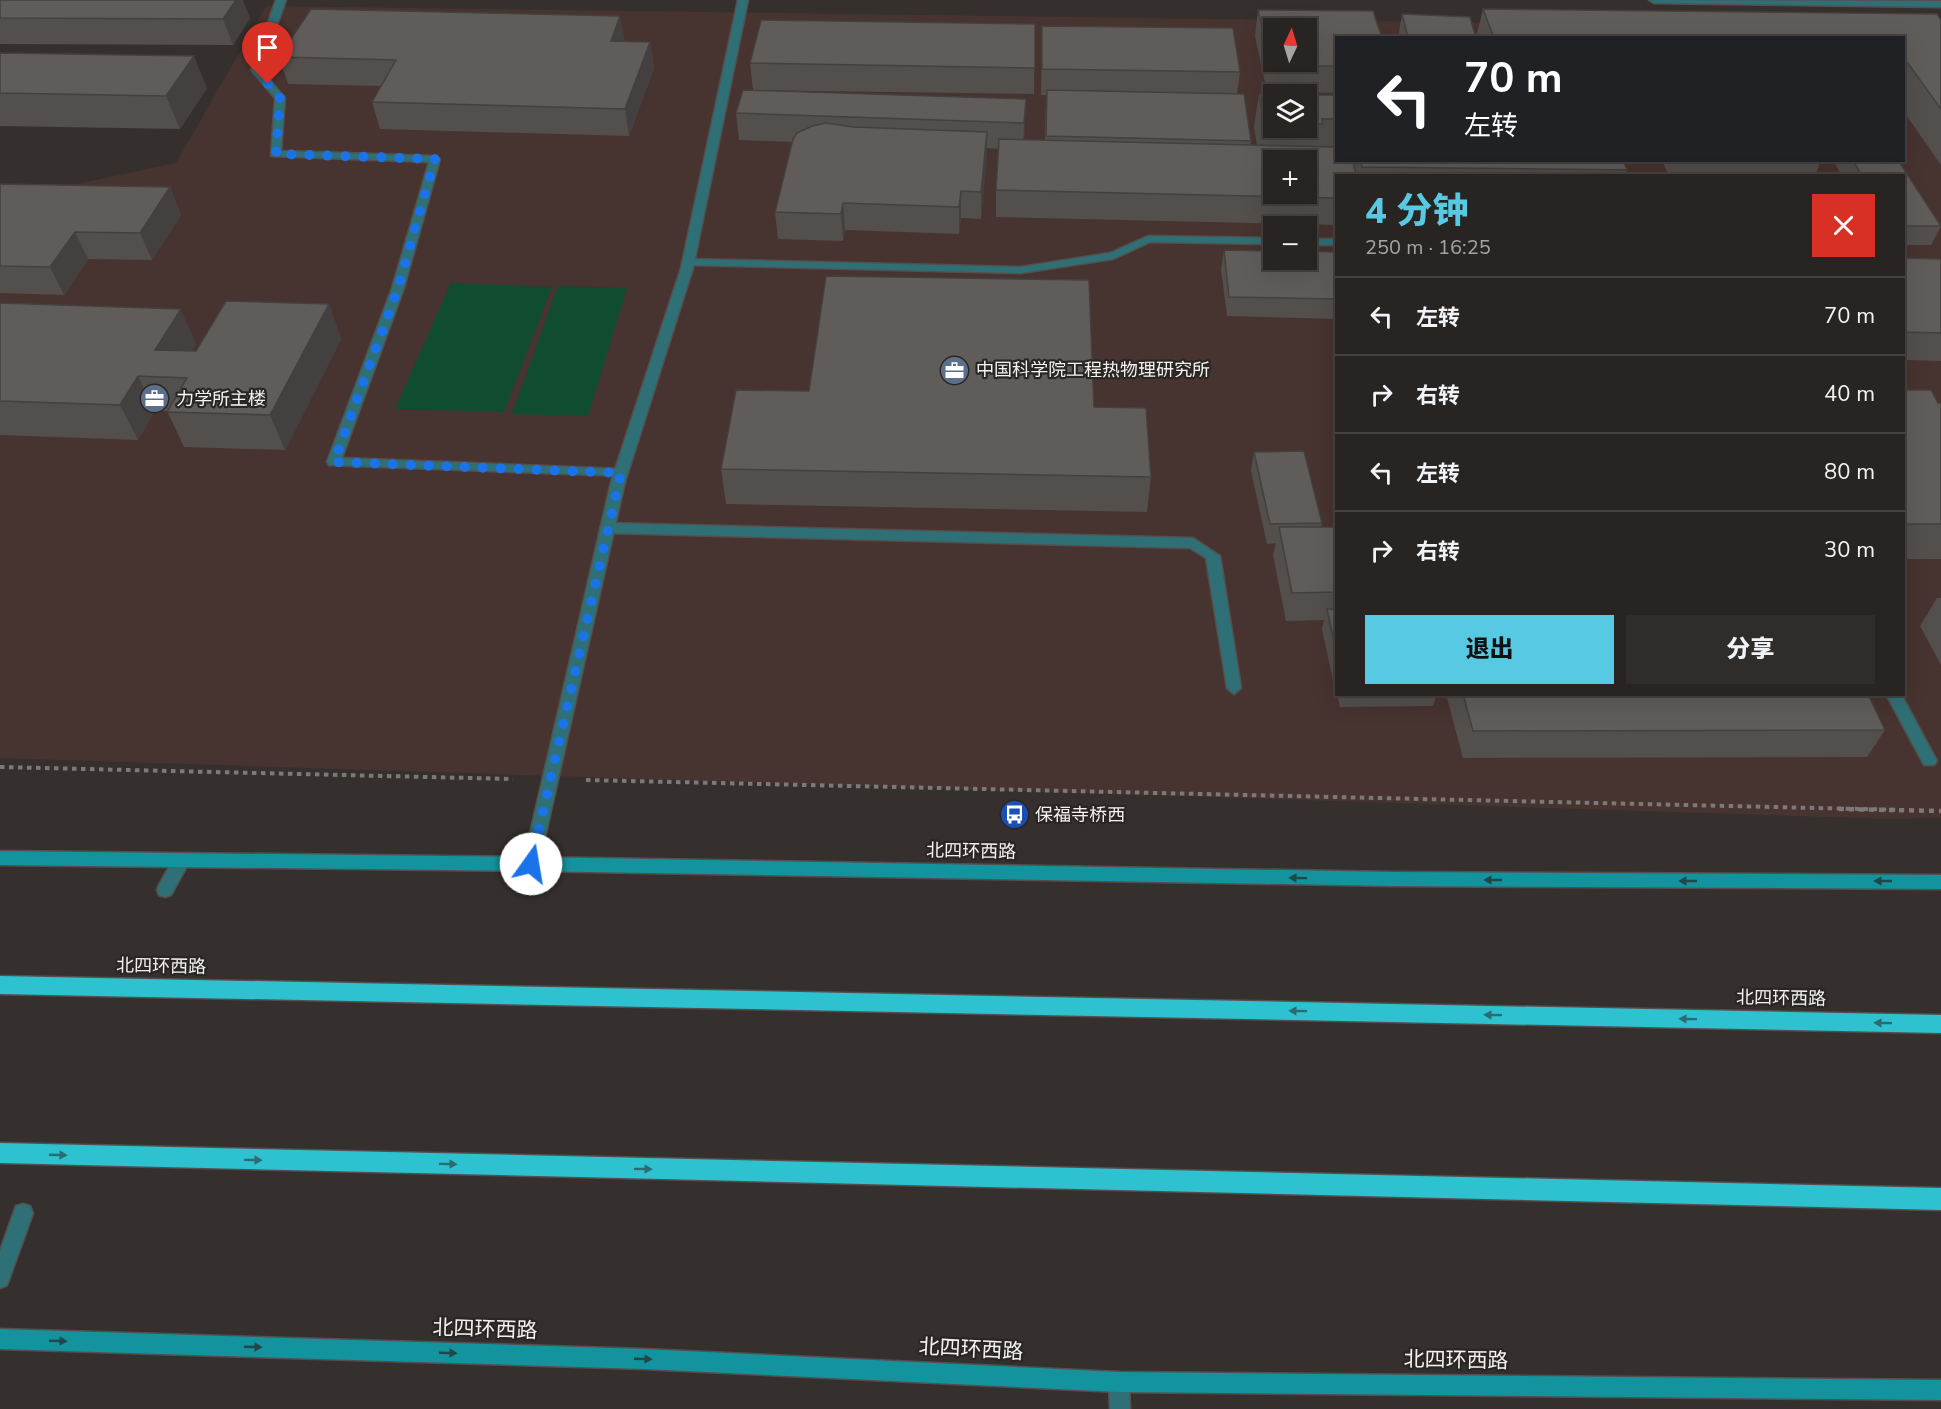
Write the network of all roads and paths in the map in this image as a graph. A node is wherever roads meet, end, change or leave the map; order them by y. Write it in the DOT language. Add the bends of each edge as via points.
graph roads {
  1 [pos="281,0"];
  2 [pos="743,0"];
  3 [pos="1654,0"];
  4 [pos="1941,4"];
  5 [pos="1263,241"];
  6 [pos="1317,242"];
  7 [pos="1335,242"];
  8 [pos="688,262"];
  9 [pos="621,473"];
  10 [pos="607,528"];
  11 [pos="1234,688"];
  12 [pos="1894,696"];
  13 [pos="1929,761"];
  14 [pos="0,767"];
  15 [pos="550,780"];
  16 [pos="1941,811"];
  17 [pos="0,858"];
  18 [pos="181,861"];
  19 [pos="531,864"];
  20 [pos="1941,882"];
  21 [pos="165,890"];
  22 [pos="0,985"];
  23 [pos="1941,1024"];
  24 [pos="0,1154"];
  25 [pos="1941,1199"];
  26 [pos="23,1213"];
  27 [pos="0,1278"];
  28 [pos="0,1339"];
  29 [pos="1119,1382"];
  30 [pos="1941,1390"];
  31 [pos="1120,1409"];
  1 -- 9 [label="street" via="256,70 280,98 276,154 435,159 398,288 334,462"];
  2 -- 8 [label="street"];
  3 -- 4 [label="street"];
  5 -- 8 [label="street" via="1148,239 1113,256 1021,270"];
  6 -- 7 [label="street"];
  8 -- 9 [label="street"];
  9 -- 10 [label="street"];
  10 -- 11 [label="street" via="1193,543 1212,556"];
  10 -- 15 [label="street"];
  12 -- 13 [label="street"];
  14 -- 15 [label="path"];
  15 -- 16 [label="path"];
  15 -- 19 [label="street"];
  17 -- 18 [label="street, 北四环西路"];
  18 -- 19 [label="street, 北四环西路"];
  18 -- 21 [label="street"];
  20 -- 19 [label="street, 北四环西路, one-way" via="1014,874"];
  23 -- 22 [label="highway, 北四环西路, one-way"];
  24 -- 25 [label="highway, one-way"];
  26 -- 27 [label="street"];
  28 -- 29 [label="street, 北四环西路, one-way" via="644,1359"];
  29 -- 30 [label="street, 北四环西路"];
  29 -- 31 [label="street"];
}
